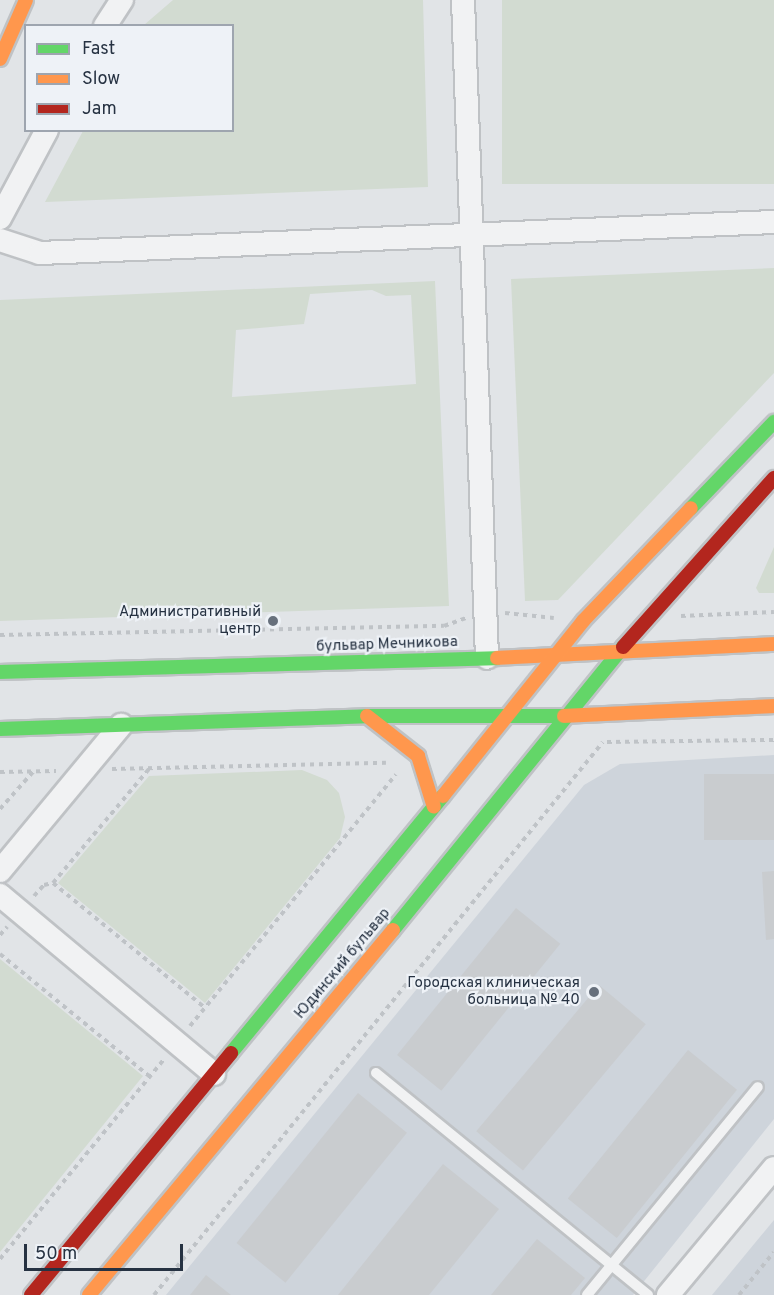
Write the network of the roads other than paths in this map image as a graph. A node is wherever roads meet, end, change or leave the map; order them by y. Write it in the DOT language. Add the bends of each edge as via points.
graph roads {
  1 [pos="26,0"];
  2 [pos="122,0"];
  3 [pos="463,0"];
  4 [pos="106,24"];
  5 [pos="0,59"];
  6 [pos="46,132"];
  7 [pos="0,218"];
  8 [pos="774,222"];
  9 [pos="470,233"];
  10 [pos="0,240"];
  11 [pos="774,422"];
  12 [pos="774,478"];
  13 [pos="774,644"];
  14 [pos="620,651"];
  15 [pos="556,656"];
  16 [pos="487,658"];
  17 [pos="0,672"];
  18 [pos="774,706"];
  19 [pos="572,714"];
  20 [pos="367,716"];
  21 [pos="507,719"];
  22 [pos="121,725"];
  23 [pos="0,729"];
  24 [pos="434,807"];
  25 [pos="0,871"];
  26 [pos="0,895"];
  27 [pos="376,1073"];
  28 [pos="214,1074"];
  29 [pos="759,1087"];
  30 [pos="774,1168"];
  31 [pos="612,1266"];
  32 [pos="30,1295"];
  33 [pos="89,1295"];
  34 [pos="587,1295"];
  35 [pos="648,1295"];
  36 [pos="669,1295"];
  1 -- 5 [label="street"];
  2 -- 4 [label="street"];
  3 -- 9 [label="street"];
  6 -- 7 [label="street"];
  8 -- 9 [label="street"];
  9 -- 10 [label="street" via="40,253"];
  9 -- 16 [label="street"];
  11 -- 15 [label="street, Юдинский бульвар" via="583,621"];
  12 -- 14 [label="street, Юдинский бульвар" via="645,618"];
  13 -- 14 [label="street, бульвар Мечникова"];
  14 -- 15 [label="street, бульвар Мечникова"];
  14 -- 19 [label="street, Юдинский бульвар"];
  15 -- 16 [label="street, бульвар Мечникова"];
  15 -- 21 [label="street, Юдинский бульвар"];
  16 -- 17 [label="street, бульвар Мечникова"];
  18 -- 19 [label="street"];
  19 -- 21 [label="street"];
  19 -- 33 [label="street, Юдинский бульвар"];
  20 -- 21 [label="street"];
  20 -- 22 [label="street"];
  20 -- 24 [label="street" via="418,756"];
  21 -- 24 [label="street, Юдинский бульвар"];
  22 -- 23 [label="street"];
  22 -- 25 [label="street"];
  24 -- 28 [label="street, Юдинский бульвар"];
  26 -- 28 [label="street"];
  27 -- 31 [label="lane"];
  28 -- 32 [label="street, Юдинский бульвар"];
  29 -- 31 [label="lane"];
  30 -- 36 [label="street"];
  31 -- 34 [label="lane"];
  31 -- 35 [label="lane"];
}
